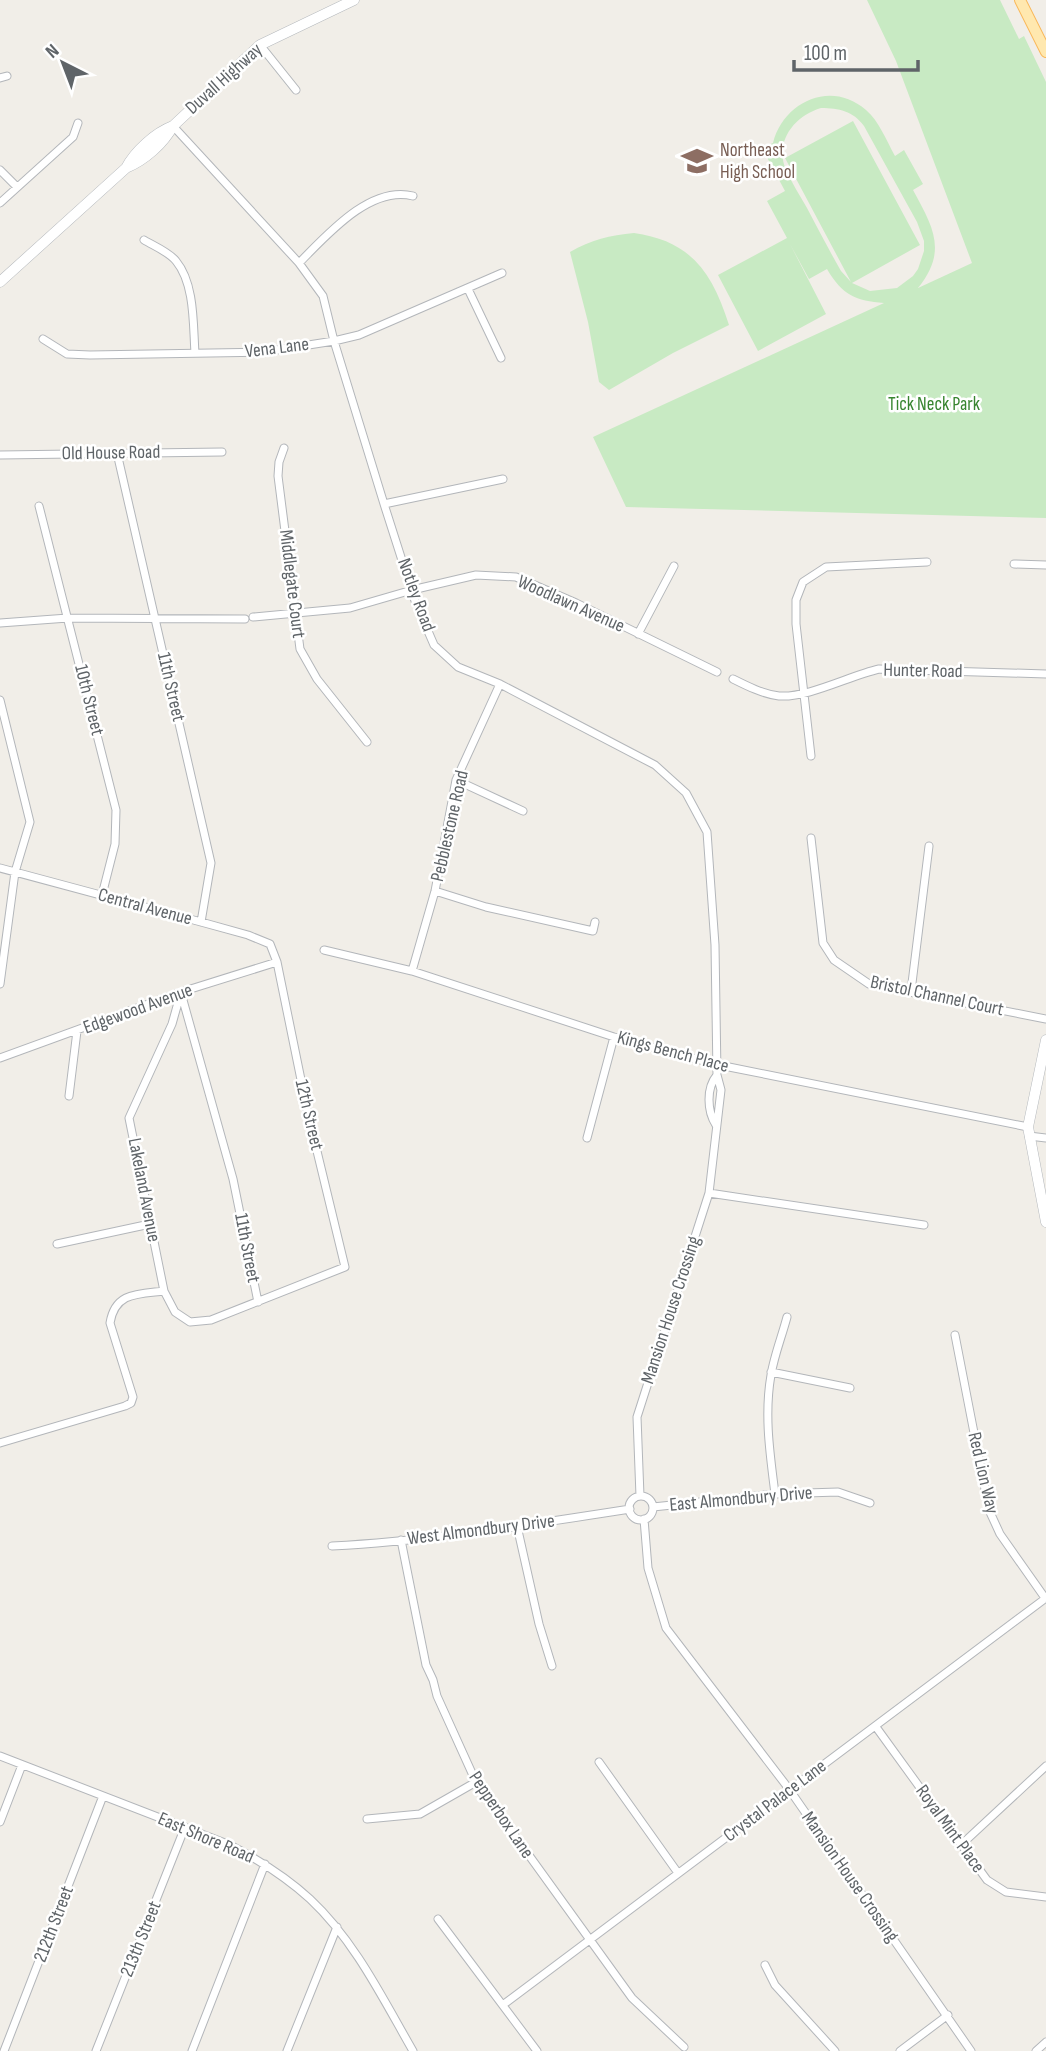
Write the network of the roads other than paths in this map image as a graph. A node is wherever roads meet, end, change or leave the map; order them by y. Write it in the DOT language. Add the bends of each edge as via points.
graph roads {
  1 [pos="354,0"];
  2 [pos="1020,0"];
  3 [pos="260,45"];
  4 [pos="1046,52"];
  5 [pos="296,90"];
  6 [pos="78,123"];
  7 [pos="173,126"];
  8 [pos="0,170"];
  9 [pos="17,187"];
  10 [pos="413,195"];
  11 [pos="0,203"];
  12 [pos="144,240"];
  13 [pos="299,262"];
  14 [pos="502,273"];
  15 [pos="0,282"];
  16 [pos="468,289"];
  17 [pos="43,339"];
  18 [pos="334,341"];
  19 [pos="195,353"];
  20 [pos="501,358"];
  21 [pos="284,448"];
  22 [pos="222,452"];
  23 [pos="117,453"];
  24 [pos="0,455"];
  25 [pos="503,479"];
  26 [pos="384,504"];
  27 [pos="39,506"];
  28 [pos="927,562"];
  29 [pos="1014,564"];
  30 [pos="1046,565"];
  31 [pos="674,566"];
  32 [pos="412,590"];
  33 [pos="296,615"];
  34 [pos="68,618"];
  35 [pos="156,620"];
  36 [pos="0,623"];
  37 [pos="638,634"];
  38 [pos="717,672"];
  39 [pos="1046,674"];
  40 [pos="733,679"];
  41 [pos="499,684"];
  42 [pos="805,694"];
  43 [pos="0,700"];
  44 [pos="366,742"];
  45 [pos="811,756"];
  46 [pos="456,780"];
  47 [pos="523,811"];
  48 [pos="811,838"];
  49 [pos="929,846"];
  50 [pos="0,868"];
  51 [pos="15,872"];
  52 [pos="435,891"];
  53 [pos="102,895"];
  54 [pos="201,922"];
  55 [pos="595,922"];
  56 [pos="324,950"];
  57 [pos="277,962"];
  58 [pos="412,971"];
  59 [pos="0,984"];
  60 [pos="911,991"];
  61 [pos="181,992"];
  62 [pos="1046,1019"];
  63 [pos="77,1031"];
  64 [pos="614,1037"];
  65 [pos="1046,1040"];
  66 [pos="0,1058"];
  67 [pos="719,1065"];
  68 [pos="69,1096"];
  69 [pos="1029,1131"];
  70 [pos="587,1138"];
  71 [pos="1046,1138"];
  72 [pos="709,1193"];
  73 [pos="1046,1222"];
  74 [pos="150,1224"];
  75 [pos="924,1225"];
  76 [pos="57,1244"];
  77 [pos="164,1291"];
  78 [pos="258,1302"];
  79 [pos="787,1317"];
  80 [pos="955,1335"];
  81 [pos="771,1372"];
  82 [pos="850,1388"];
  83 [pos="0,1443"];
  84 [pos="775,1494"];
  85 [pos="640,1496"];
  86 [pos="870,1503"];
  87 [pos="653,1507"];
  88 [pos="629,1509"];
  89 [pos="644,1519"];
  90 [pos="517,1526"];
  91 [pos="401,1540"];
  92 [pos="332,1545"];
  93 [pos="1046,1598"];
  94 [pos="552,1666"];
  95 [pos="876,1727"];
  96 [pos="0,1756"];
  97 [pos="598,1762"];
  98 [pos="22,1765"];
  99 [pos="1046,1766"];
  100 [pos="476,1782"];
  101 [pos="789,1789"];
  102 [pos="103,1796"];
  103 [pos="367,1819"];
  104 [pos="0,1822"];
  105 [pos="186,1827"];
  106 [pos="962,1844"];
  107 [pos="265,1864"];
  108 [pos="678,1873"];
  109 [pos="1046,1897"];
  110 [pos="438,1919"];
  111 [pos="337,1927"];
  112 [pos="588,1941"];
  113 [pos="765,1965"];
  114 [pos="504,2004"];
  115 [pos="948,2015"];
  116 [pos="1046,2042"];
  117 [pos="684,2047"];
  118 [pos="4,2051"];
  119 [pos="96,2051"];
  120 [pos="192,2051"];
  121 [pos="287,2051"];
  122 [pos="413,2051"];
  123 [pos="537,2051"];
  124 [pos="835,2051"];
  125 [pos="900,2051"];
  126 [pos="971,2051"];
  127 [pos="1036,2051"];
  1 -- 3 [label="street, Duvall Highway"];
  2 -- 4 [label="main road"];
  3 -- 5 [label="street"];
  3 -- 7 [label="street, Duvall Highway"];
  6 -- 9 [label="street" via="73,137"];
  7 -- 13 [label="street, Notley Road"];
  7 -- 15 [label="street, Duvall Highway" via="166,139 126,168"];
  8 -- 9 [label="street"];
  9 -- 11 [label="street"];
  10 -- 13 [label="street" via="392,194 360,207"];
  12 -- 19 [label="street" via="175,259 184,275"];
  13 -- 18 [label="street, Notley Road" via="323,296"];
  14 -- 16 [label="street, Vena Lane"];
  16 -- 18 [label="street, Vena Lane"];
  16 -- 20 [label="street"];
  17 -- 19 [label="street, Vena Lane" via="67,354"];
  18 -- 19 [label="street, Vena Lane" via="264,352"];
  18 -- 26 [label="street, Notley Road"];
  21 -- 33 [label="street, Middlegate Court" via="278,476"];
  22 -- 23 [label="street, Old House Road"];
  23 -- 24 [label="street, Old House Road"];
  23 -- 35 [label="street, 11th Street"];
  25 -- 26 [label="street"];
  26 -- 32 [label="street, Notley Road"];
  27 -- 34 [label="street, 10th Street"];
  28 -- 42 [label="street" via="826,567 803,582 796,600"];
  29 -- 30 [label="street"];
  31 -- 37 [label="street"];
  32 -- 33 [label="street, Woodlawn Avenue" via="350,608"];
  32 -- 37 [label="street, Woodlawn Avenue" via="476,575 516,577"];
  32 -- 41 [label="street, Notley Road" via="434,645 458,667"];
  33 -- 35 [label="street, Woodlawn Avenue"];
  33 -- 44 [label="street, Middlegate Court" via="300,649"];
  34 -- 35 [label="street, Woodlawn Avenue"];
  34 -- 36 [label="street, Woodlawn Avenue"];
  34 -- 53 [label="street, 10th Street" via="116,810 115,844"];
  35 -- 54 [label="street, 11th Street" via="211,863"];
  37 -- 38 [label="street, Woodlawn Avenue"];
  39 -- 42 [label="street, Hunter Road" via="878,669"];
  40 -- 42 [label="street" via="779,696"];
  41 -- 46 [label="street, Pebblestone Road"];
  41 -- 67 [label="street, Notley Road" via="656,765 686,793 707,832"];
  42 -- 45 [label="street"];
  43 -- 51 [label="street" via="30,822"];
  46 -- 47 [label="street"];
  46 -- 52 [label="street, Pebblestone Road"];
  48 -- 60 [label="street, Bristol Channel Court" via="823,943 834,960 869,984"];
  49 -- 60 [label="street"];
  50 -- 51 [label="street, Central Avenue"];
  51 -- 53 [label="street, Central Avenue"];
  51 -- 59 [label="street"];
  52 -- 55 [label="street" via="593,931"];
  52 -- 58 [label="street, Pebblestone Road"];
  53 -- 54 [label="street, Central Avenue"];
  54 -- 57 [label="street, Central Avenue" via="270,944"];
  56 -- 58 [label="street, Kings Bench Place"];
  57 -- 61 [label="street, Edgewood Avenue"];
  57 -- 78 [label="street, 12th Street" via="345,1267"];
  58 -- 64 [label="street, Kings Bench Place"];
  60 -- 62 [label="street, Bristol Channel Court"];
  61 -- 63 [label="street, Edgewood Avenue"];
  61 -- 74 [label="street, Lakeland Avenue" via="172,1024 129,1118"];
  61 -- 78 [label="street, 11th Street" via="233,1179"];
  63 -- 66 [label="street, Edgewood Avenue"];
  63 -- 68 [label="street"];
  64 -- 67 [label="street, Kings Bench Place"];
  64 -- 70 [label="street"];
  65 -- 69 [label="street"];
  67 -- 69 [label="street, Kings Bench Place"];
  67 -- 72 [label="street, Mansion House Crossing" via="710,1083 710,1115 717,1125"];
  69 -- 71 [label="street, Kings Bench Place"];
  69 -- 73 [label="street"];
  72 -- 75 [label="street"];
  72 -- 85 [label="street, Mansion House Crossing" via="637,1417"];
  74 -- 76 [label="street"];
  74 -- 77 [label="street, Lakeland Avenue"];
  77 -- 78 [label="street, Lakeland Avenue" via="175,1312 190,1322 211,1320"];
  77 -- 83 [label="street" via="126,1297 111,1313 131,1403"];
  79 -- 81 [label="street"];
  80 -- 93 [label="street, Red Lion Way" via="989,1510 1000,1534"];
  81 -- 82 [label="street"];
  81 -- 84 [label="street" via="767,1429"];
  84 -- 86 [label="street, East Almondbury Drive" via="838,1492"];
  84 -- 87 [label="street, East Almondbury Drive"];
  85 -- 87 [label="street"];
  85 -- 88 [label="street"];
  87 -- 89 [label="street"];
  88 -- 89 [label="street" via="636,1518"];
  88 -- 90 [label="street, West Almondbury Drive"];
  89 -- 101 [label="street, Mansion House Crossing" via="648,1568 666,1628"];
  90 -- 91 [label="street, West Almondbury Drive"];
  90 -- 94 [label="street"];
  91 -- 92 [label="street, West Almondbury Drive"];
  91 -- 100 [label="street, Pepperbox Lane" via="426,1665"];
  93 -- 95 [label="street, Crystal Palace Lane"];
  95 -- 101 [label="street, Crystal Palace Lane"];
  95 -- 106 [label="street, Royal Mint Place"];
  96 -- 98 [label="street, East Shore Road"];
  97 -- 108 [label="street"];
  98 -- 102 [label="street, East Shore Road"];
  98 -- 104 [label="street"];
  99 -- 106 [label="street"];
  100 -- 103 [label="street" via="420,1814"];
  100 -- 112 [label="street, Pepperbox Lane"];
  101 -- 108 [label="street, Crystal Palace Lane"];
  101 -- 115 [label="street, Mansion House Crossing"];
  102 -- 105 [label="street, East Shore Road"];
  102 -- 118 [label="street, 212th Street"];
  105 -- 107 [label="street, East Shore Road"];
  105 -- 119 [label="street, 213th Street"];
  106 -- 109 [label="street, Royal Mint Place" via="987,1880 1006,1892"];
  107 -- 111 [label="street, East Shore Road" via="310,1898"];
  107 -- 120 [label="street"];
  108 -- 112 [label="street, Crystal Palace Lane"];
  110 -- 114 [label="street"];
  111 -- 121 [label="street"];
  111 -- 122 [label="street, East Shore Road"];
  112 -- 114 [label="street, Crystal Palace Lane"];
  112 -- 117 [label="street, Pepperbox Lane" via="632,1998"];
  113 -- 124 [label="street" via="775,1985"];
  114 -- 123 [label="street"];
  115 -- 125 [label="street"];
  115 -- 126 [label="street, Mansion House Crossing"];
  116 -- 127 [label="street"];
}
